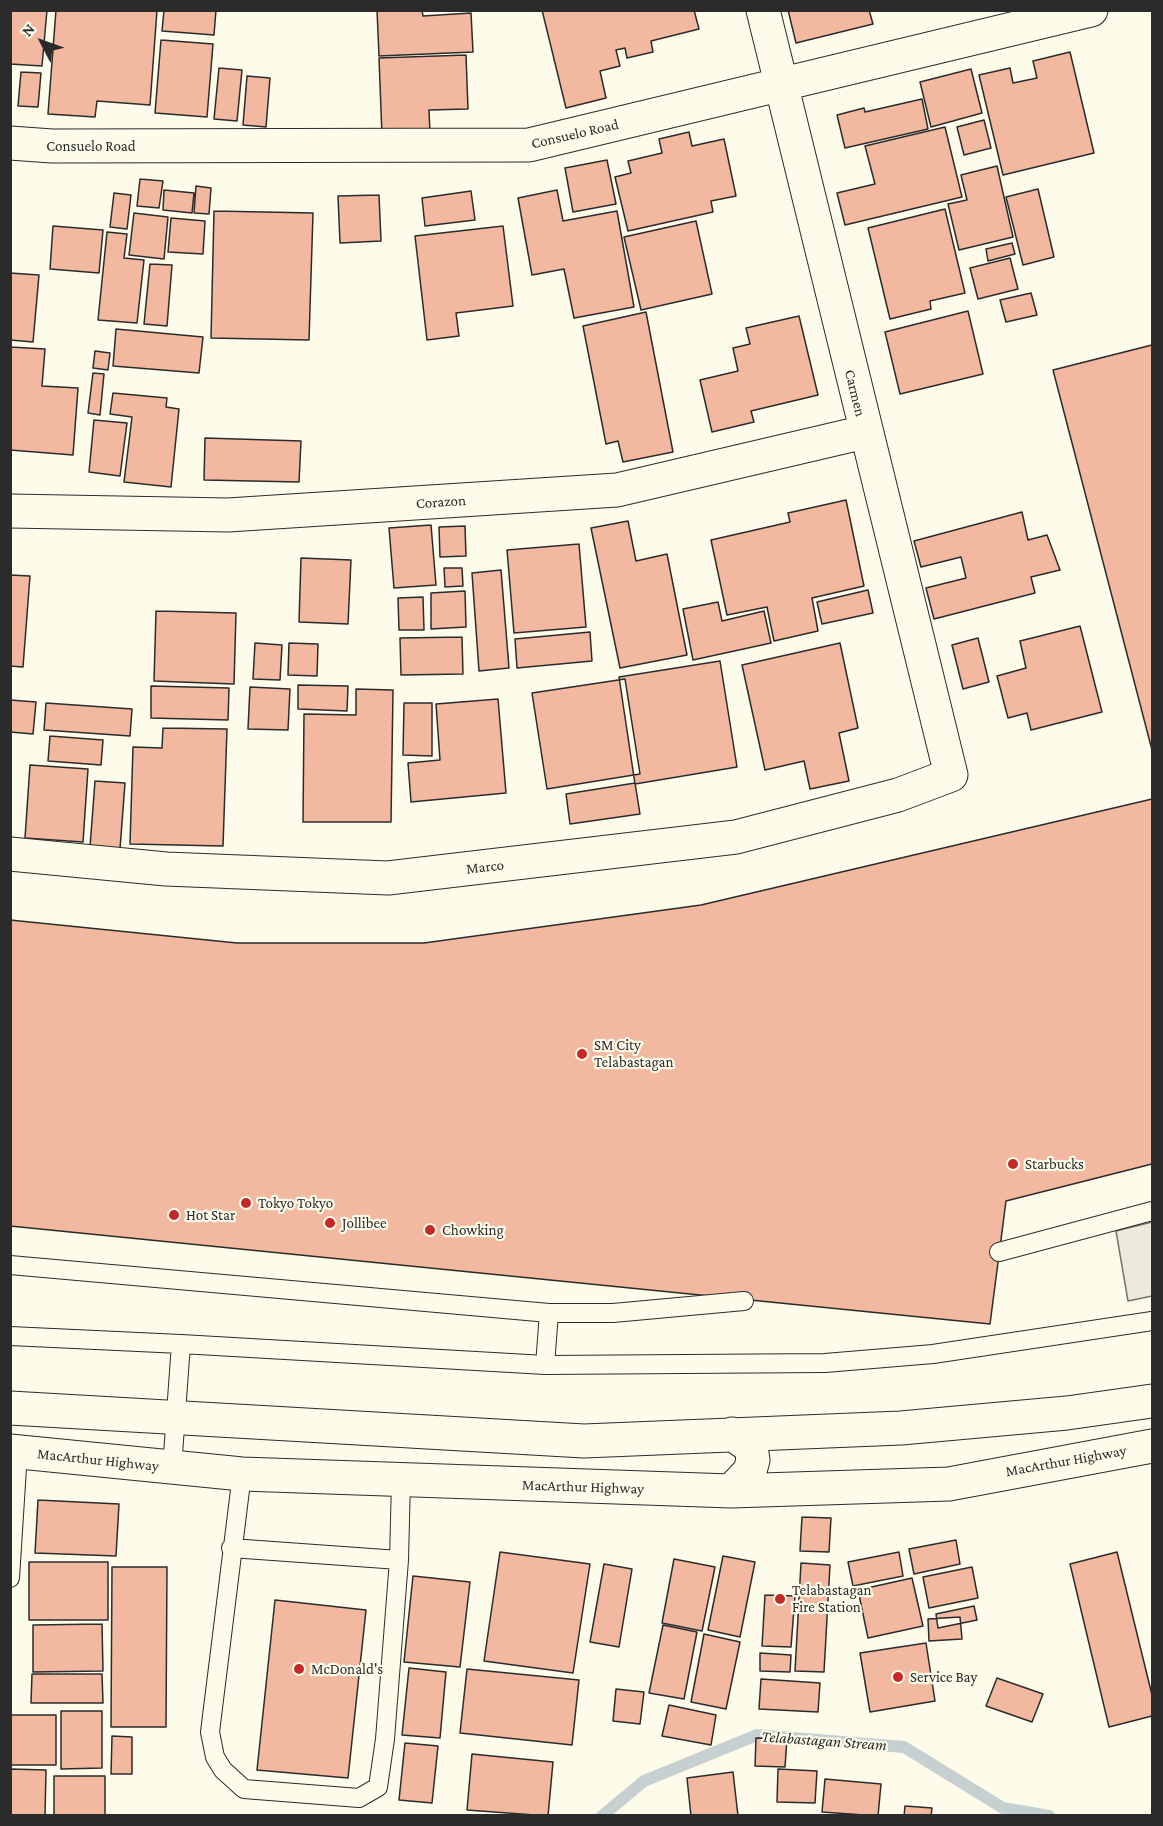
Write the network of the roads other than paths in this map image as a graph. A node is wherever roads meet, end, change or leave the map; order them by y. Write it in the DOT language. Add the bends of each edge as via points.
graph roads {
  1 [pos="763,10"];
  2 [pos="1091,10"];
  3 [pos="780,85"];
  4 [pos="10,143"];
  5 [pos="865,432"];
  6 [pos="10,511"];
  7 [pos="951,775"];
  8 [pos="10,854"];
  9 [pos="1152,1211"];
  10 [pos="999,1252"];
  11 [pos="10,1265"];
  12 [pos="744,1301"];
  13 [pos="549,1313"];
  14 [pos="1152,1321"];
  15 [pos="10,1335"];
  16 [pos="181,1344"];
  17 [pos="545,1365"];
  18 [pos="1152,1401"];
  19 [pos="10,1408"];
  20 [pos="174,1419"];
  21 [pos="732,1434"];
  22 [pos="1152,1446"];
  23 [pos="14,1452"];
  24 [pos="172,1468"];
  25 [pos="242,1474"];
  26 [pos="400,1480"];
  27 [pos="731,1491"];
  28 [pos="231,1548"];
  29 [pos="399,1560"];
  30 [pos="10,1578"];
  1 -- 3 [label="main road, Carmen"];
  2 -- 3 [label="main road, Consuelo Road"];
  3 -- 4 [label="main road, Consuelo Road" via="529,145"];
  3 -- 5 [label="main road, Carmen"];
  5 -- 6 [label="main road, Corazon" via="617,490 228,516"];
  5 -- 7 [label="main road, Carmen"];
  7 -- 8 [label="main road, Marco" via="898,795 736,837 388,878 166,869"];
  9 -- 10 [label="lane"];
  11 -- 13 [label="lane"];
  12 -- 13 [label="lane" via="613,1313"];
  13 -- 17 [label="lane"];
  14 -- 17 [label="lane" via="933,1354 825,1363"];
  15 -- 16 [label="lane"];
  16 -- 17 [label="lane"];
  16 -- 20 [label="lane"];
  18 -- 21 [label="main road" via="901,1428"];
  19 -- 20 [label="main road"];
  20 -- 21 [label="main road" via="584,1441"];
  20 -- 24 [label="lane"];
  21 -- 27 [label="main road" via="751,1447 753,1465"];
  22 -- 27 [label="main road, MacArthur Highway" via="949,1484"];
  23 -- 24 [label="main road, MacArthur Highway"];
  23 -- 30 [label="lane"];
  24 -- 25 [label="main road, MacArthur Highway"];
  25 -- 26 [label="main road, MacArthur Highway"];
  25 -- 28 [label="lane"];
  26 -- 27 [label="main road, MacArthur Highway"];
  26 -- 29 [label="lane"];
  28 -- 29 [label="lane"];
  28 -- 29 [label="lane" via="210,1732 215,1756 223,1770 244,1789 359,1798 378,1787 380,1776"];
}
